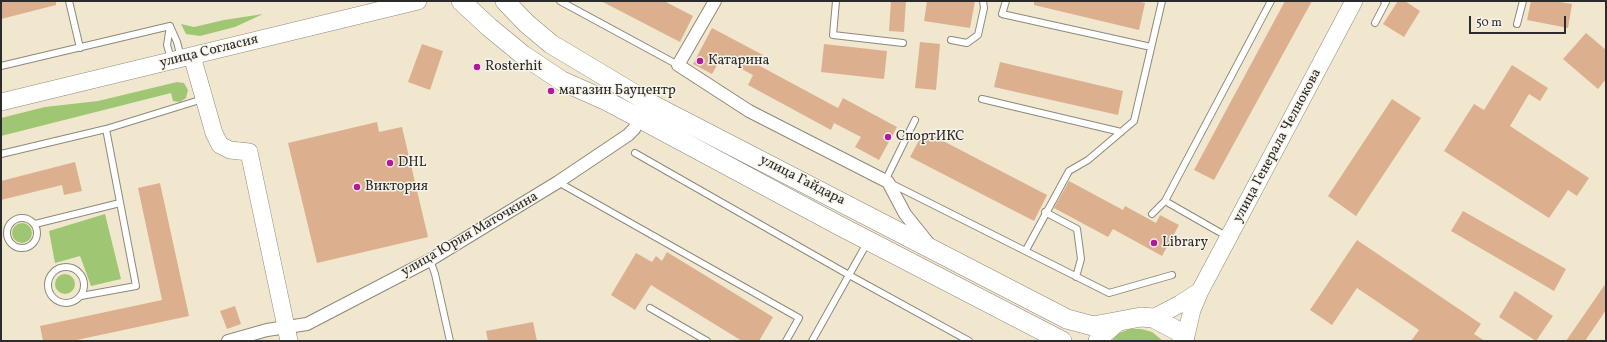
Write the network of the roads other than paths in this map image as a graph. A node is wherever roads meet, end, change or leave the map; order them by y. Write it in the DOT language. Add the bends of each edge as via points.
graph roads {
  1 [pos="69,1"];
  2 [pos="418,1"];
  3 [pos="461,1"];
  4 [pos="505,1"];
  5 [pos="560,1"];
  6 [pos="715,1"];
  7 [pos="836,1"];
  8 [pos="983,1"];
  9 [pos="1006,1"];
  10 [pos="1162,1"];
  11 [pos="1271,1"];
  12 [pos="1354,1"];
  13 [pos="1384,1"];
  14 [pos="1523,1"];
  15 [pos="396,4"];
  16 [pos="1375,23"];
  17 [pos="1517,24"];
  18 [pos="170,26"];
  19 [pos="951,40"];
  20 [pos="903,43"];
  21 [pos="1151,46"];
  22 [pos="80,48"];
  23 [pos="181,58"];
  24 [pos="678,65"];
  25 [pos="1,66"];
  26 [pos="203,99"];
  27 [pos="982,99"];
  28 [pos="1,102"];
  29 [pos="639,119"];
  30 [pos="915,120"];
  31 [pos="106,129"];
  32 [pos="1121,132"];
  33 [pos="635,153"];
  34 [pos="1,154"];
  35 [pos="558,182"];
  36 [pos="887,182"];
  37 [pos="1165,201"];
  38 [pos="120,203"];
  39 [pos="1045,212"];
  40 [pos="1152,214"];
  41 [pos="35,224"];
  42 [pos="1229,238"];
  43 [pos="869,241"];
  44 [pos="1026,250"];
  45 [pos="936,252"];
  46 [pos="430,260"];
  47 [pos="849,275"];
  48 [pos="1172,275"];
  49 [pos="1076,277"];
  50 [pos="1200,291"];
  51 [pos="81,296"];
  52 [pos="650,308"];
  53 [pos="1153,318"];
  54 [pos="1116,323"];
  55 [pos="288,334"];
  56 [pos="228,341"];
  57 [pos="450,341"];
  58 [pos="707,341"];
  59 [pos="786,341"];
  60 [pos="812,341"];
  61 [pos="969,341"];
  62 [pos="1062,341"];
  63 [pos="1098,341"];
  64 [pos="1185,341"];
  1 -- 22 [label="lane"];
  2 -- 15 [label="main road, улица Согласия"];
  3 -- 29 [label="main road, улица Гайдара" via="489,28 542,68 562,81"];
  4 -- 45 [label="main road, улица Гайдара" via="551,44 653,105"];
  5 -- 24 [label="lane"];
  6 -- 24 [label="street"];
  7 -- 20 [label="lane" via="833,36"];
  8 -- 19 [label="lane" via="984,8 978,35 967,43"];
  9 -- 21 [label="lane" via="1002,14"];
  10 -- 21 [label="lane"];
  11 -- 37 [label="lane"];
  12 -- 42 [label="main road, улица Генерала Челнокова"];
  13 -- 16 [label="lane" via="1386,2"];
  14 -- 17 [label="lane"];
  15 -- 23 [label="main road, улица Согласия"];
  18 -- 22 [label="lane"];
  18 -- 23 [label="lane"];
  18 -- 23 [label="lane" via="167,45"];
  21 -- 32 [label="lane" via="1134,121"];
  22 -- 25 [label="lane"];
  23 -- 26 [label="main road"];
  23 -- 28 [label="main road, улица Согласия"];
  24 -- 36 [label="street" via="749,111"];
  26 -- 31 [label="lane"];
  26 -- 55 [label="main road" via="220,145 230,150 249,152"];
  27 -- 32 [label="lane"];
  29 -- 35 [label="street, улица Юрия Маточкина" via="628,135"];
  29 -- 43 [label="main road, улица Гайдара"];
  30 -- 36 [label="lane"];
  31 -- 34 [label="lane"];
  31 -- 38 [label="lane"];
  32 -- 39 [label="lane" via="1088,160 1069,171"];
  33 -- 47 [label="lane"];
  35 -- 46 [label="street, улица Юрия Маточкина"];
  35 -- 59 [label="lane" via="799,318"];
  36 -- 44 [label="lane"];
  36 -- 45 [label="street" via="912,224"];
  37 -- 40 [label="lane"];
  37 -- 42 [label="lane"];
  38 -- 41 [label="lane"];
  38 -- 51 [label="lane" via="136,286"];
  39 -- 44 [label="lane"];
  39 -- 49 [label="lane" via="1077,229 1081,259"];
  41 -- 41 [label="lane" via="38,234 34,243 20,248 10,243 6,234 12,220 22,217 32,220"];
  42 -- 50 [label="main road, улица Генерала Челнокова"];
  43 -- 47 [label="lane"];
  43 -- 62 [label="main road, улица Гайдара"];
  44 -- 49 [label="lane"];
  45 -- 54 [label="main road, улица Гайдара" via="1067,319 1093,326"];
  46 -- 55 [label="street, улица Юрия Маточкина"];
  46 -- 57 [label="lane"];
  47 -- 60 [label="lane"];
  47 -- 61 [label="lane"];
  48 -- 49 [label="lane" via="1109,293"];
  50 -- 53 [label="main road, улица Генерала Челнокова"];
  50 -- 64 [label="main road, улица Генерала Челнокова" via="1192,310"];
  51 -- 51 [label="lane" via="70,303 58,301 50,293 48,281 51,275 59,268 71,267 76,270 84,279 84,291"];
  52 -- 58 [label="lane"];
  53 -- 54 [label="main road, улица Гайдара" via="1141,317"];
  53 -- 64 [label="main road, улица Гайдара" via="1178,331"];
  54 -- 63 [label="main road, улица Гайдара"];
  55 -- 56 [label="street, улица Юрия Маточкина"];
}
